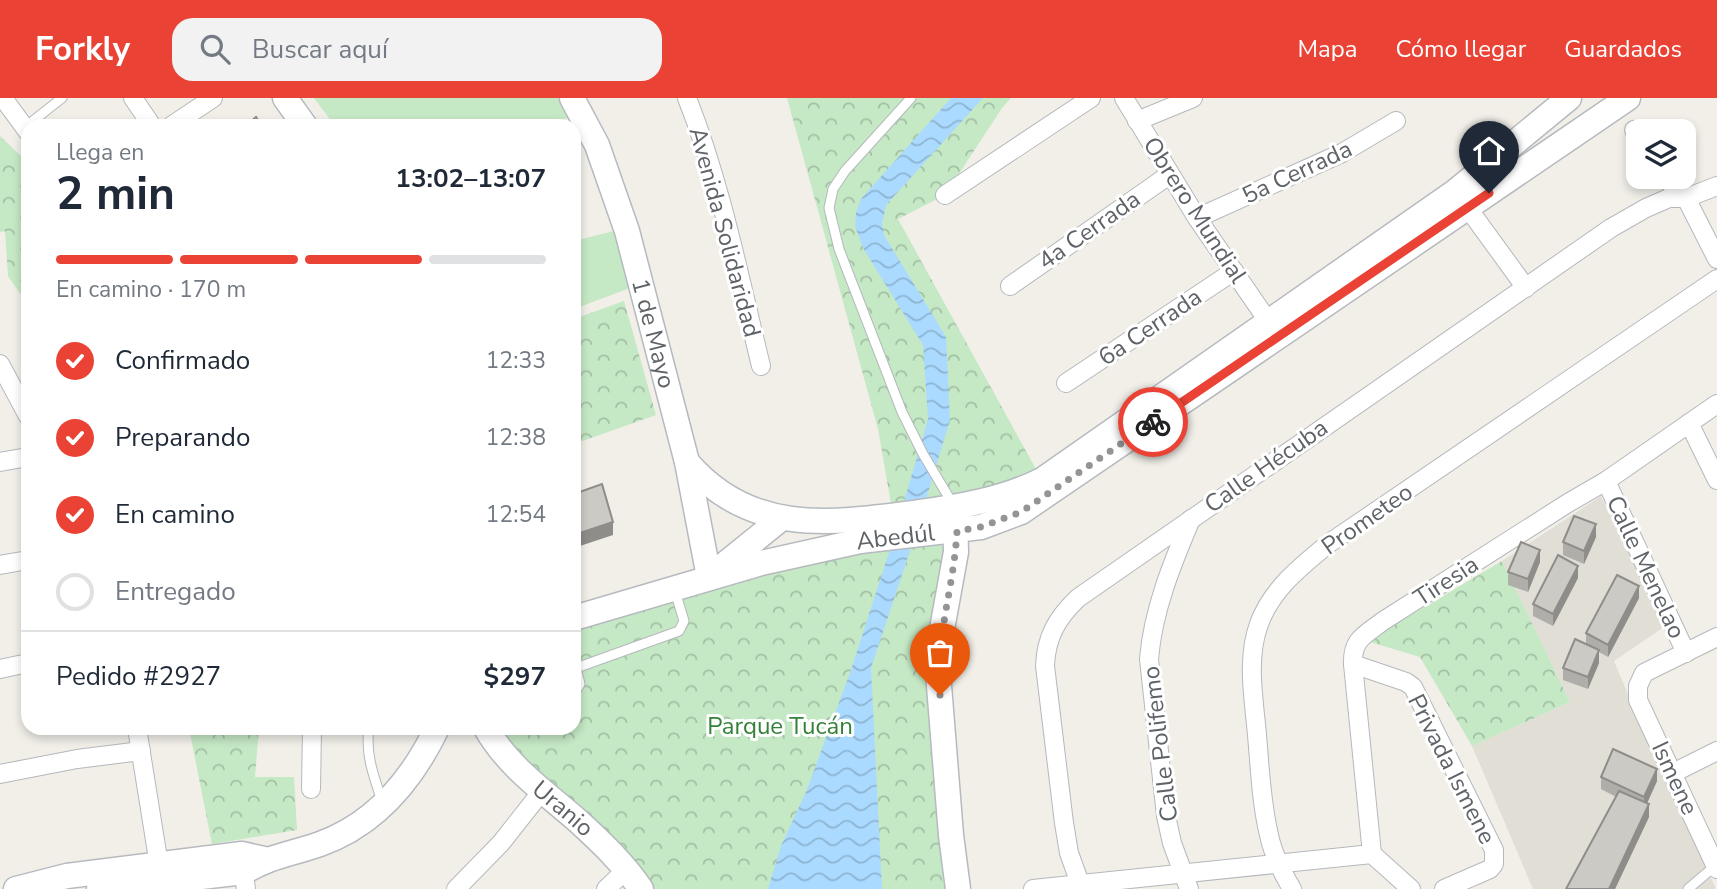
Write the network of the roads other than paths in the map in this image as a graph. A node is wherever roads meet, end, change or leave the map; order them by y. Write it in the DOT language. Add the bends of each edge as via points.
graph roads {
  1 [pos="4,98"];
  2 [pos="62,98"];
  3 [pos="132,98"];
  4 [pos="212,98"];
  5 [pos="285,98"];
  6 [pos="572,98"];
  7 [pos="687,98"];
  8 [pos="911,98"];
  9 [pos="1091,98"];
  10 [pos="1124,98"];
  11 [pos="1193,98"];
  12 [pos="1569,98"];
  13 [pos="1628,98"];
  14 [pos="38,119"];
  15 [pos="147,119"];
  16 [pos="180,119"];
  17 [pos="300,119"];
  18 [pos="1137,121"];
  19 [pos="1395,121"];
  20 [pos="21,123"];
  21 [pos="1169,175"];
  22 [pos="1717,186"];
  23 [pos="1677,189"];
  24 [pos="945,195"];
  25 [pos="1686,198"];
  26 [pos="1462,200"];
  27 [pos="1197,218"];
  28 [pos="1717,259"];
  29 [pos="1234,271"];
  30 [pos="1717,279"];
  31 [pos="1010,286"];
  32 [pos="1526,288"];
  33 [pos="1268,321"];
  34 [pos="0,364"];
  35 [pos="761,366"];
  36 [pos="1066,383"];
  37 [pos="21,403"];
  38 [pos="1717,404"];
  39 [pos="1689,423"];
  40 [pos="21,458"];
  41 [pos="0,462"];
  42 [pos="687,462"];
  43 [pos="1717,480"];
  44 [pos="1606,481"];
  45 [pos="782,518"];
  46 [pos="1191,518"];
  47 [pos="956,519"];
  48 [pos="21,561"];
  49 [pos="0,565"];
  50 [pos="709,577"];
  51 [pos="674,588"];
  52 [pos="581,616"];
  53 [pos="1717,637"];
  54 [pos="1686,653"];
  55 [pos="581,662"];
  56 [pos="21,664"];
  57 [pos="1353,664"];
  58 [pos="0,669"];
  59 [pos="138,735"];
  60 [pos="312,735"];
  61 [pos="368,735"];
  62 [pos="434,735"];
  63 [pos="491,735"];
  64 [pos="141,751"];
  65 [pos="1717,751"];
  66 [pos="1673,773"];
  67 [pos="0,774"];
  68 [pos="311,789"];
  69 [pos="542,792"];
  70 [pos="383,806"];
  71 [pos="1372,854"];
  72 [pos="1278,863"];
  73 [pos="159,864"];
  74 [pos="1716,867"];
  75 [pos="249,868"];
  76 [pos="627,869"];
  77 [pos="1185,881"];
  78 [pos="1081,886"];
  79 [pos="16,889"];
  80 [pos="99,889"];
  81 [pos="456,889"];
  82 [pos="606,889"];
  83 [pos="641,889"];
  84 [pos="958,889"];
  85 [pos="1033,889"];
  86 [pos="1292,889"];
  87 [pos="1410,889"];
  88 [pos="1444,889"];
  89 [pos="1688,889"];
  1 -- 20 [label="street"];
  2 -- 14 [label="lane"];
  3 -- 15 [label="street"];
  4 -- 16 [label="street"];
  5 -- 17 [label="street"];
  6 -- 42 [label="street, 1 de Mayo" via="597,145 623,219"];
  7 -- 35 [label="street, Avenida Solidaridad" via="708,155"];
  8 -- 47 [label="lane" via="845,170 833,189 829,208 839,249 902,412"];
  9 -- 24 [label="street"];
  10 -- 18 [label="street, Obrero Mundial"];
  11 -- 18 [label="street"];
  12 -- 26 [label="street, Abedúl"];
  13 -- 26 [label="street, Abedúl"];
  18 -- 21 [label="street, Obrero Mundial"];
  19 -- 27 [label="street, 5a Cerrada" via="1342,153"];
  21 -- 27 [label="street, Obrero Mundial"];
  21 -- 31 [label="street, 4a Cerrada"];
  22 -- 25 [label="street, Calle Hécuba"];
  23 -- 25 [label="street"];
  25 -- 28 [label="street"];
  25 -- 32 [label="street, Calle Hécuba" via="1669,198 1646,208"];
  26 -- 32 [label="street"];
  26 -- 33 [label="street, Abedúl"];
  26 -- 47 [label="street, Abedúl" via="1021,512 981,527"];
  27 -- 29 [label="street, Obrero Mundial"];
  29 -- 33 [label="street, Obrero Mundial"];
  29 -- 36 [label="street, 6a Cerrada"];
  30 -- 72 [label="street, Prometeo" via="1328,544 1268,605 1259,625 1252,667 1262,801"];
  32 -- 46 [label="street, Calle Hécuba"];
  33 -- 47 [label="street, Abedúl" via="1042,480"];
  34 -- 37 [label="street"];
  38 -- 39 [label="street, Tiresia"];
  39 -- 43 [label="street"];
  39 -- 44 [label="street, Tiresia"];
  40 -- 41 [label="street"];
  42 -- 45 [label="street, Abedúl" via="728,499"];
  42 -- 50 [label="street, 1 de Mayo"];
  44 -- 54 [label="street, Calle Menelao"];
  44 -- 57 [label="street, Tiresia" via="1383,621 1358,640"];
  45 -- 47 [label="street, Abedúl" via="827,522"];
  45 -- 50 [label="street"];
  46 -- 77 [label="street, Calle Polifemo" via="1162,594 1149,659 1166,816"];
  46 -- 78 [label="street, Calle Hécuba" via="1078,598 1063,612 1046,648 1064,823"];
  47 -- 50 [label="street, Abedúl"];
  47 -- 84 [label="street" via="938,673"];
  48 -- 49 [label="street"];
  50 -- 51 [label="street, Abedúl"];
  51 -- 52 [label="street, Abedúl"];
  51 -- 55 [label="lane" via="684,621 679,631"];
  53 -- 54 [label="street"];
  54 -- 66 [label="street, Ismene" via="1644,673 1638,685 1638,700"];
  56 -- 58 [label="street"];
  57 -- 71 [label="street, Tiresia"];
  57 -- 88 [label="street, Privada Ismene" via="1406,682 1418,696 1494,850 1490,869"];
  59 -- 64 [label="street"];
  60 -- 68 [label="street"];
  61 -- 70 [label="lane" via="370,763"];
  62 -- 70 [label="street"];
  63 -- 69 [label="street, Uranio"];
  64 -- 67 [label="street"];
  64 -- 73 [label="street"];
  65 -- 66 [label="street"];
  66 -- 74 [label="street, Ismene"];
  69 -- 76 [label="street, Uranio"];
  69 -- 81 [label="street"];
  70 -- 75 [label="street" via="350,831"];
  71 -- 72 [label="street"];
  71 -- 87 [label="street"];
  72 -- 77 [label="street"];
  72 -- 86 [label="street, Prometeo"];
  73 -- 75 [label="street"];
  73 -- 79 [label="street" via="67,876"];
  74 -- 89 [label="lane"];
  75 -- 80 [label="street"];
  76 -- 82 [label="street"];
  76 -- 83 [label="street, Uranio"];
  77 -- 78 [label="street"];
  78 -- 85 [label="street"];
}
